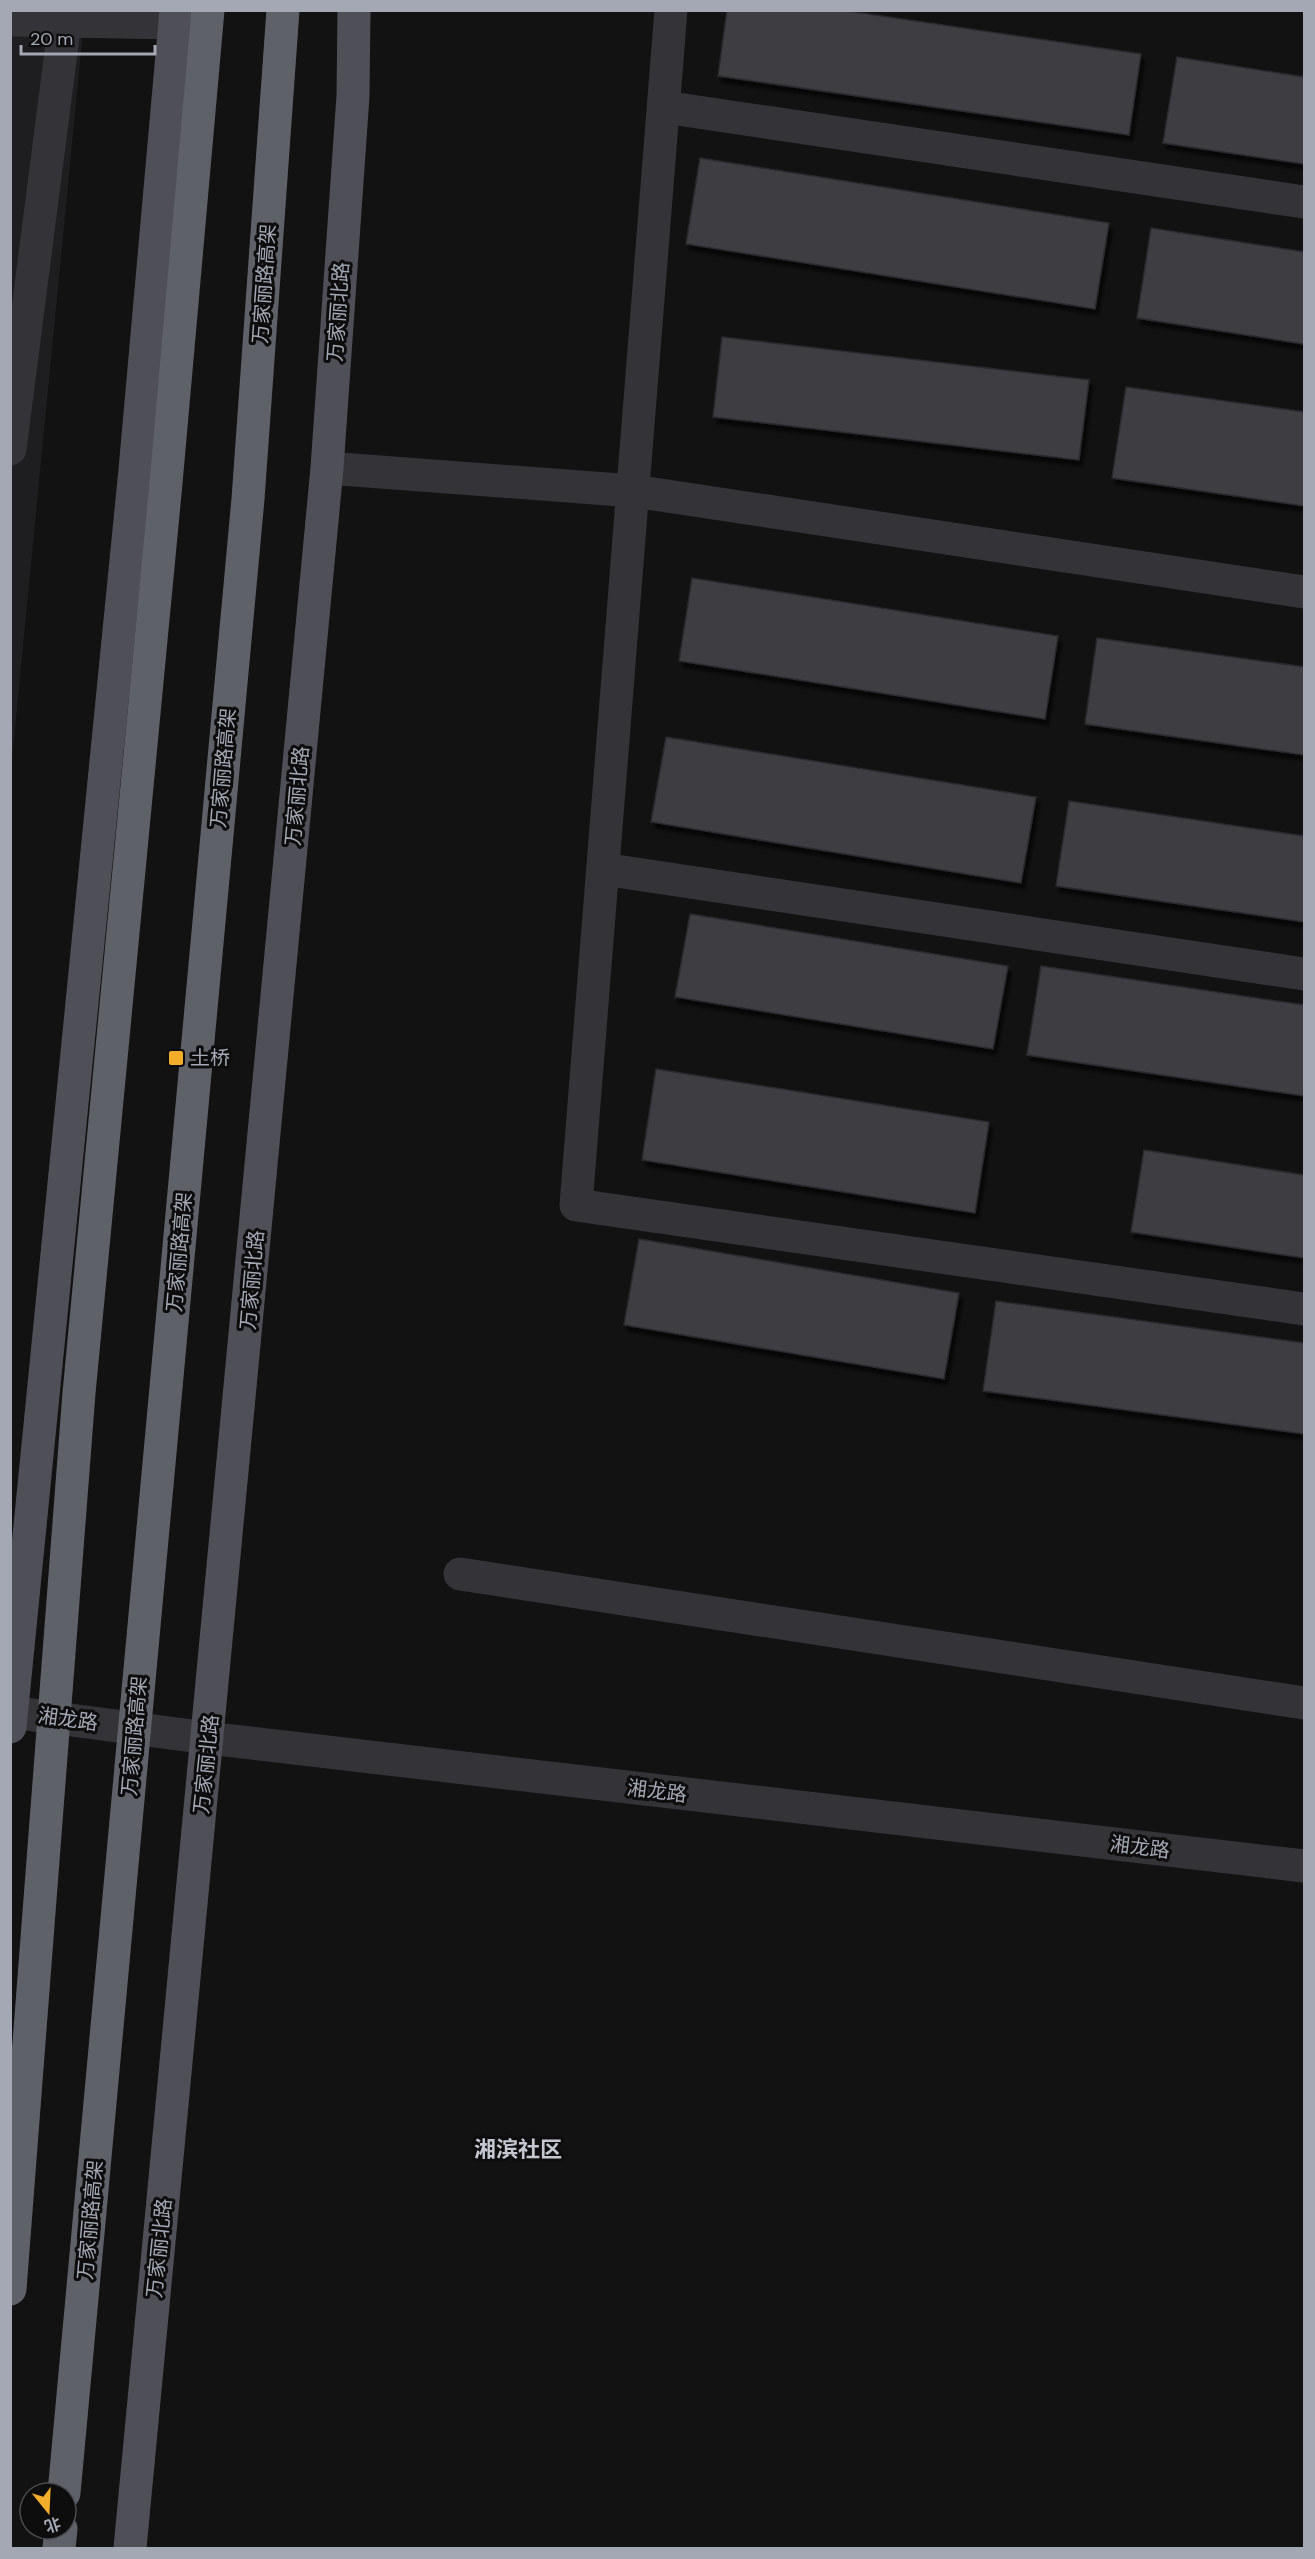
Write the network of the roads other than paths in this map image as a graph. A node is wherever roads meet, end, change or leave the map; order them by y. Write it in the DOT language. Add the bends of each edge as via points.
graph roads {
  1 [pos="208,10"];
  2 [pos="283,10"];
  3 [pos="354,10"];
  4 [pos="671,10"];
  5 [pos="175,16"];
  6 [pos="10,20"];
  7 [pos="66,21"];
  8 [pos="664,107"];
  9 [pos="1305,202"];
  10 [pos="10,449"];
  11 [pos="327,468"];
  12 [pos="634,491"];
  13 [pos="1305,592"];
  14 [pos="603,869"];
  15 [pos="1305,974"];
  16 [pos="1305,1309"];
  17 [pos="460,1574"];
  18 [pos="1305,1703"];
  19 [pos="11,1717"];
  20 [pos="208,1738"];
  21 [pos="1305,1866"];
  22 [pos="10,2289"];
  23 [pos="65,2481"];
  24 [pos="130,2548"];
  1 -- 22 [label="highway, bridge" via="80,1393"];
  2 -- 23 [label="highway, 万家丽路高架, bridge" via="245,534"];
  3 -- 11 [label="main road, 万家丽北路" via="353,96"];
  4 -- 8 [label="street"];
  5 -- 7 [label="street"];
  5 -- 19 [label="main road" via="134,482"];
  6 -- 7 [label="street"];
  7 -- 10 [label="street"];
  8 -- 9 [label="street"];
  8 -- 12 [label="street"];
  11 -- 12 [label="street"];
  11 -- 20 [label="main road, 万家丽北路"];
  12 -- 13 [label="street"];
  12 -- 14 [label="street"];
  14 -- 15 [label="street"];
  14 -- 16 [label="street" via="576,1205"];
  17 -- 18 [label="street"];
  19 -- 20 [label="street, 湘龙路"];
  20 -- 21 [label="street, 湘龙路"];
  20 -- 24 [label="main road, 万家丽北路"];
}
